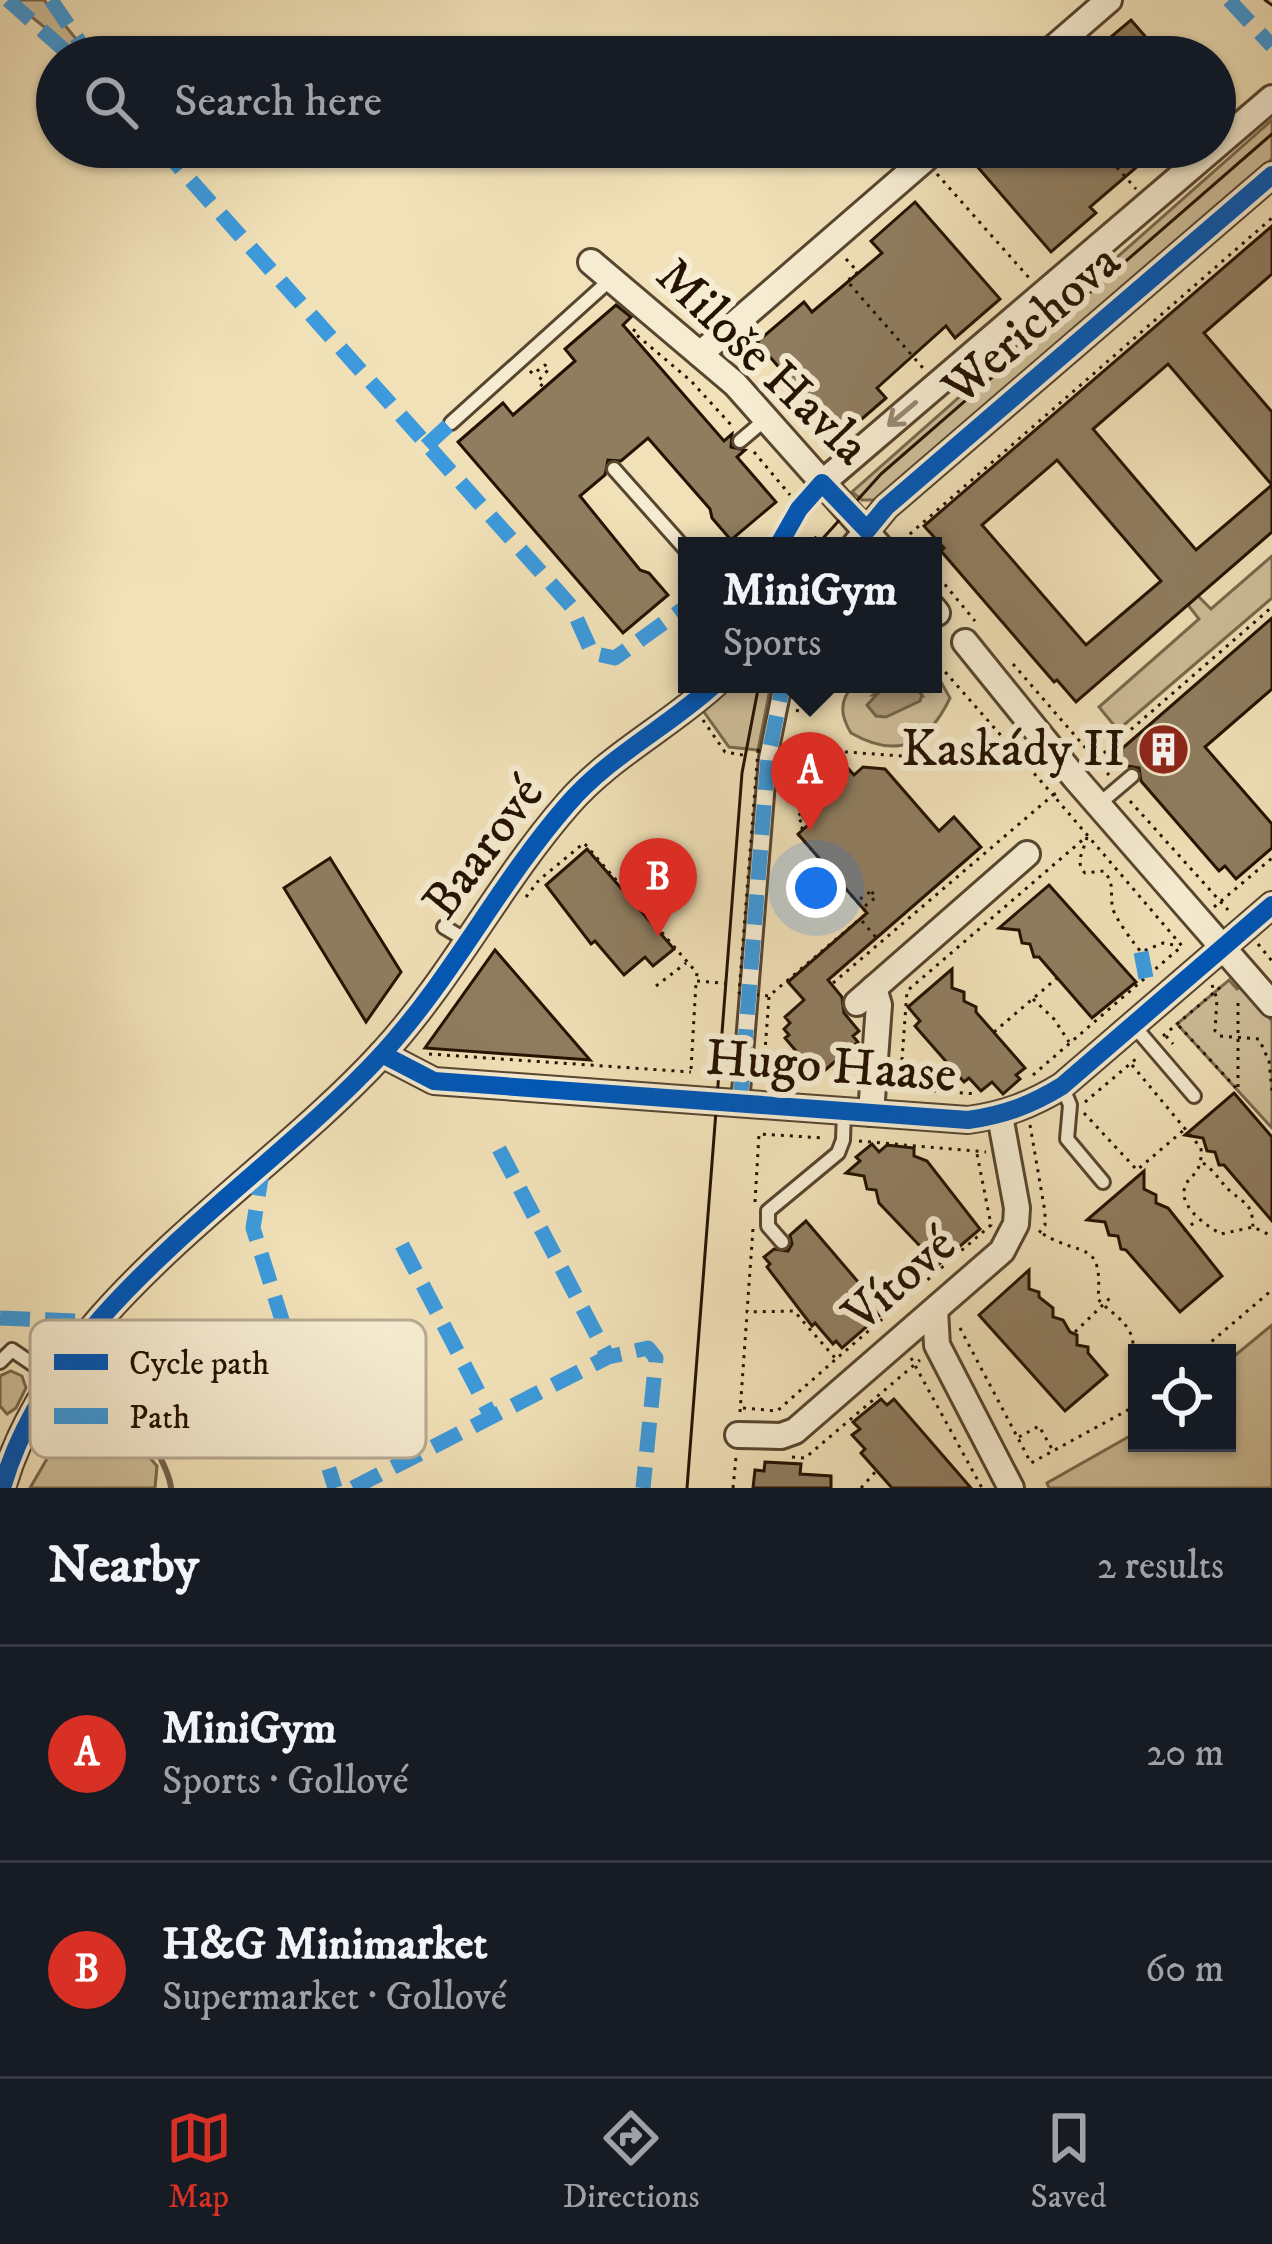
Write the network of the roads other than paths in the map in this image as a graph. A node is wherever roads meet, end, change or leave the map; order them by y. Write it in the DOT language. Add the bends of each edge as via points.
graph roads {
  1 [pos="1109,0"];
  2 [pos="1067,36"];
  3 [pos="1272,98"];
  4 [pos="1236,129"];
  5 [pos="915,168"];
  6 [pos="1190,168"];
  7 [pos="1272,175"];
  8 [pos="591,262"];
  9 [pos="611,279"];
  10 [pos="700,354"];
  11 [pos="766,419"];
  12 [pos="451,423"];
  13 [pos="742,440"];
  14 [pos="614,469"];
  15 [pos="822,483"];
  16 [pos="783,537"];
  17 [pos="864,537"];
  18 [pos="869,537"];
  19 [pos="678,541"];
  20 [pos="965,642"];
  21 [pos="705,693"];
  22 [pos="780,693"];
  23 [pos="1132,776"];
  24 [pos="1098,805"];
  25 [pos="1027,854"];
  26 [pos="1272,905"];
  27 [pos="444,926"];
  28 [pos="466,940"];
  29 [pos="1222,948"];
  30 [pos="1272,1004"];
  31 [pos="1134,1026"];
  32 [pos="393,1060"];
  33 [pos="1062,1086"];
  34 [pos="1194,1096"];
  35 [pos="740,1103"];
  36 [pos="993,1106"];
  37 [pos="844,1111"];
  38 [pos="871,1113"];
  39 [pos="1103,1182"];
  40 [pos="782,1242"];
  41 [pos="947,1315"];
  42 [pos="105,1320"];
  43 [pos="0,1362"];
  44 [pos="30,1362"];
  45 [pos="30,1420"];
  46 [pos="738,1436"];
  47 [pos="4,1468"];
  48 [pos="1011,1488"];
  1 -- 2 [label="street"];
  3 -- 4 [label="street, one-way"];
  5 -- 10 [label="street"];
  6 -- 15 [label="street, one-way"];
  7 -- 18 [label="street, Werichova" via="886,507"];
  8 -- 9 [label="street, Miloše Havla"];
  9 -- 10 [label="street, Miloše Havla"];
  9 -- 12 [label="lane"];
  10 -- 11 [label="street, Miloše Havla"];
  11 -- 13 [label="lane"];
  11 -- 15 [label="street, Miloše Havla"];
  14 -- 19 [label="lane"];
  15 -- 16 [label="lane"];
  15 -- 17 [label="street, Miloše Havla"];
  20 -- 24 [label="street" via="1070,783"];
  21 -- 28 [label="street, Baarové" via="577,782 505,867"];
  22 -- 35 [label="street" via="762,758"];
  23 -- 24 [label="lane"];
  24 -- 29 [label="street"];
  25 -- 38 [label="street" via="865,996 879,1005"];
  26 -- 29 [label="street, Hugo Haase"];
  27 -- 28 [label="lane"];
  28 -- 32 [label="street, Baarové"];
  29 -- 30 [label="street"];
  29 -- 31 [label="street, Hugo Haase"];
  31 -- 33 [label="street, Hugo Haase"];
  31 -- 34 [label="lane"];
  32 -- 35 [label="street, Hugo Haase" via="434,1081"];
  32 -- 42 [label="street, Baarové" via="345,1088"];
  33 -- 36 [label="street, Hugo Haase" via="1023,1108"];
  33 -- 39 [label="lane" via="1070,1105 1066,1138"];
  35 -- 37 [label="street, Hugo Haase"];
  36 -- 38 [label="street, Hugo Haase" via="968,1120"];
  36 -- 41 [label="street, Vítové" via="1016,1224"];
  37 -- 38 [label="street, Hugo Haase"];
  37 -- 40 [label="lane" via="838,1153 768,1211 768,1226"];
  41 -- 46 [label="street, Vítové" via="901,1339 795,1431"];
  41 -- 48 [label="street" via="937,1345"];
  43 -- 44 [label="lane" via="12,1350"];
  45 -- 47 [label="street, Baarové"];
}
